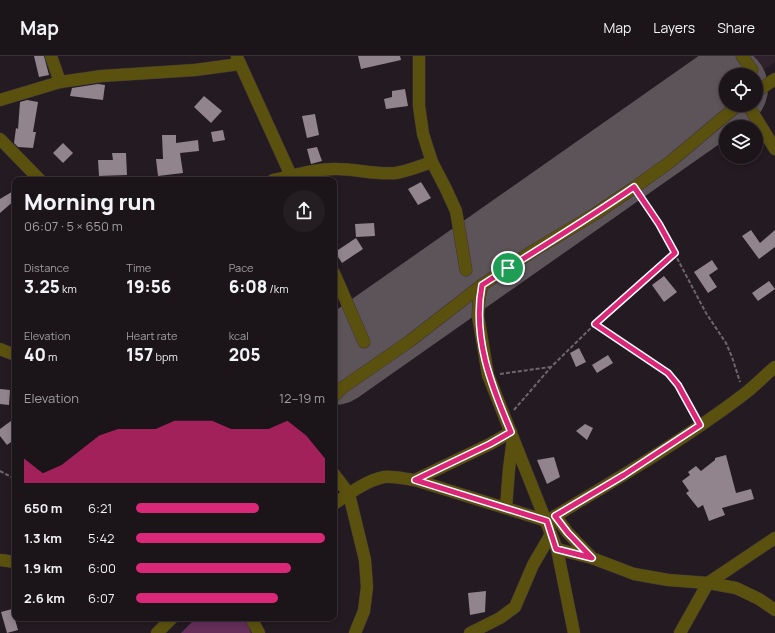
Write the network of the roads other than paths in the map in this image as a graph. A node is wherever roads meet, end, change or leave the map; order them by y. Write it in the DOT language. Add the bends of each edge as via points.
graph roads {
  1 [pos="51,56"];
  2 [pos="419,56"];
  3 [pos="742,56"];
  4 [pos="238,60"];
  5 [pos="751,68"];
  6 [pos="775,79"];
  7 [pos="60,82"];
  8 [pos="763,87"];
  9 [pos="0,100"];
  10 [pos="730,112"];
  11 [pos="752,112"];
  12 [pos="0,139"];
  13 [pos="775,148"];
  14 [pos="432,162"];
  15 [pos="37,177"];
  16 [pos="292,177"];
  17 [pos="296,177"];
  18 [pos="466,270"];
  19 [pos="337,280"];
  20 [pos="482,285"];
  21 [pos="364,342"];
  22 [pos="0,350"];
  23 [pos="12,354"];
  24 [pos="775,367"];
  25 [pos="337,393"];
  26 [pos="512,434"];
  27 [pos="337,478"];
  28 [pos="415,480"];
  29 [pos="349,494"];
  30 [pos="337,502"];
  31 [pos="506,508"];
  32 [pos="551,518"];
  33 [pos="552,534"];
  34 [pos="775,538"];
  35 [pos="556,549"];
  36 [pos="592,558"];
  37 [pos="0,560"];
  38 [pos="12,562"];
  39 [pos="708,583"];
  40 [pos="775,610"];
  41 [pos="169,621"];
  42 [pos="253,621"];
  43 [pos="157,633"];
  44 [pos="259,633"];
  45 [pos="355,633"];
  46 [pos="470,633"];
  47 [pos="574,633"];
  48 [pos="680,633"];
  1 -- 7 [label="street"];
  2 -- 14 [label="street" via="419,106 423,134"];
  3 -- 5 [label="street"];
  4 -- 7 [label="street" via="195,70 102,76"];
  4 -- 16 [label="street"];
  6 -- 8 [label="street"];
  7 -- 9 [label="street"];
  10 -- 20 [label="street" via="670,162 595,214"];
  11 -- 13 [label="street"];
  12 -- 15 [label="street"];
  14 -- 17 [label="street" via="396,173 336,168"];
  14 -- 18 [label="street" via="456,211"];
  19 -- 21 [label="street"];
  20 -- 25 [label="street"];
  20 -- 26 [label="street" via="478,316 488,375"];
  22 -- 23 [label="street"];
  24 -- 32 [label="street" via="743,395 700,425 624,475"];
  26 -- 28 [label="street"];
  26 -- 31 [label="street"];
  26 -- 32 [label="street"];
  27 -- 29 [label="street"];
  28 -- 29 [label="street" via="383,477"];
  28 -- 31 [label="street"];
  29 -- 30 [label="street"];
  29 -- 45 [label="street" via="365,560 367,587 364,611"];
  31 -- 32 [label="street"];
  32 -- 33 [label="street"];
  32 -- 36 [label="street"];
  33 -- 35 [label="street"];
  33 -- 46 [label="street" via="533,565 515,607 500,618"];
  34 -- 39 [label="street"];
  35 -- 36 [label="street"];
  35 -- 47 [label="street"];
  36 -- 39 [label="street" via="634,574"];
  37 -- 38 [label="street"];
  39 -- 40 [label="street" via="736,588"];
  39 -- 48 [label="street"];
  41 -- 43 [label="street"];
  42 -- 44 [label="street"];
}
